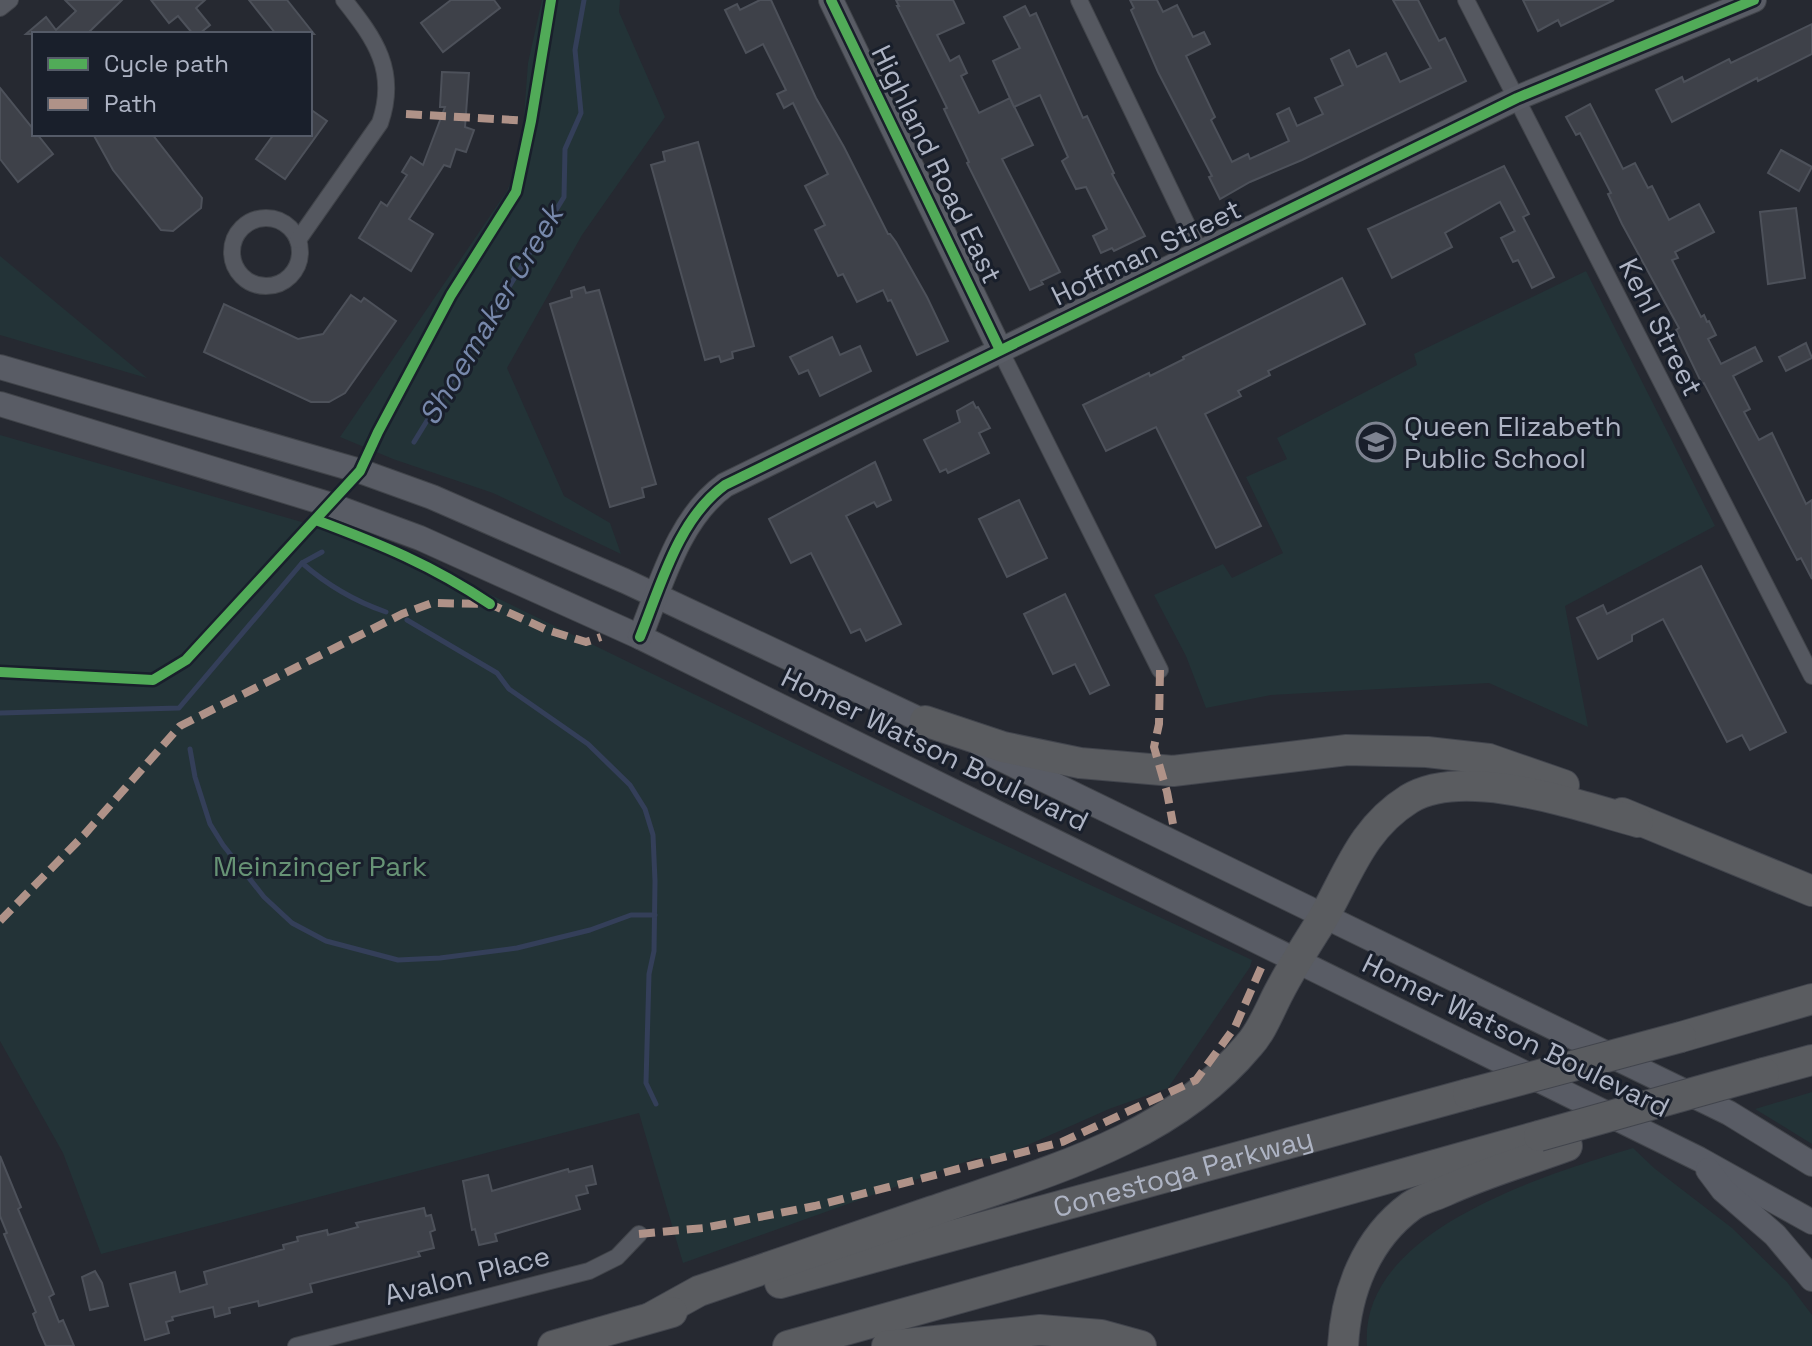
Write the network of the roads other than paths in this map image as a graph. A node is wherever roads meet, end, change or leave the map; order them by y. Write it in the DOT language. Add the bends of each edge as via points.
graph roads {
  1 [pos="10,0"];
  2 [pos="344,0"];
  3 [pos="831,0"];
  4 [pos="1079,0"];
  5 [pos="1466,0"];
  6 [pos="1754,0"];
  7 [pos="0,8"];
  8 [pos="1517,98"];
  9 [pos="298,240"];
  10 [pos="1200,252"];
  11 [pos="1000,350"];
  12 [pos="0,367"];
  13 [pos="0,404"];
  14 [pos="656,596"];
  15 [pos="640,637"];
  16 [pos="1160,670"];
  17 [pos="1812,676"];
  18 [pos="925,721"];
  19 [pos="1638,822"];
  20 [pos="1812,891"];
  21 [pos="1323,918"];
  22 [pos="1285,954"];
  23 [pos="1812,999"];
  24 [pos="1812,1060"];
  25 [pos="1553,1141"];
  26 [pos="1699,1159"];
  27 [pos="1812,1164"];
  28 [pos="1812,1222"];
  29 [pos="639,1234"];
  30 [pos="1812,1279"];
  31 [pos="652,1317"];
  32 [pos="296,1346"];
  33 [pos="553,1346"];
  34 [pos="788,1346"];
  35 [pos="887,1346"];
  36 [pos="1141,1346"];
  37 [pos="1343,1346"];
  1 -- 7 [label="street"];
  2 -- 9 [label="street" via="383,59 384,113"];
  3 -- 11 [label="main road, Highland Road East"];
  4 -- 10 [label="street"];
  5 -- 8 [label="street, Kehl Street"];
  6 -- 8 [label="main road, Hoffman Street"];
  8 -- 10 [label="main road, Hoffman Street"];
  8 -- 17 [label="street, Kehl Street"];
  9 -- 9 [label="street" via="299,263 280,283 256,285 235,268 236,235 253,219 285,223"];
  10 -- 11 [label="main road, Hoffman Street"];
  11 -- 14 [label="main road, Hoffman Street" via="725,485 696,513"];
  11 -- 16 [label="street, Highland Road East"];
  12 -- 14 [label="main road, Homer Watson Boulevard" via="360,471 469,512"];
  13 -- 15 [label="main road, Homer Watson Boulevard" via="328,504 420,538"];
  14 -- 15 [label="main road, Hoffman Street"];
  14 -- 18 [label="main road, Homer Watson Boulevard"];
  15 -- 22 [label="main road, Homer Watson Boulevard"];
  18 -- 19 [label="highway" via="1003,747 1065,760 1173,771 1347,750 1489,759 1585,793"];
  18 -- 21 [label="main road, Homer Watson Boulevard"];
  19 -- 20 [label="highway"];
  19 -- 21 [label="highway" via="1480,785 1440,789 1411,798 1381,822 1354,856"];
  21 -- 22 [label="highway"];
  21 -- 27 [label="main road, Homer Watson Boulevard" via="1729,1113"];
  22 -- 26 [label="main road, Homer Watson Boulevard"];
  22 -- 31 [label="highway" via="1252,1043 1213,1084 1162,1119 1084,1159 699,1291"];
  23 -- 31 [label="highway, Conestoga Parkway, bridge"];
  24 -- 25 [label="highway, Conestoga Parkway, bridge" via="1668,1100"];
  25 -- 34 [label="highway, Conestoga Parkway"];
  25 -- 37 [label="highway" via="1413,1205 1388,1226 1357,1276 1345,1314"];
  26 -- 28 [label="main road, Homer Watson Boulevard"];
  26 -- 30 [label="main road"];
  29 -- 32 [label="street, Avalon Place" via="617,1257 589,1271"];
  31 -- 33 [label="highway, Conestoga Parkway"];
  35 -- 36 [label="highway" via="1040,1330 1101,1335"];
}
